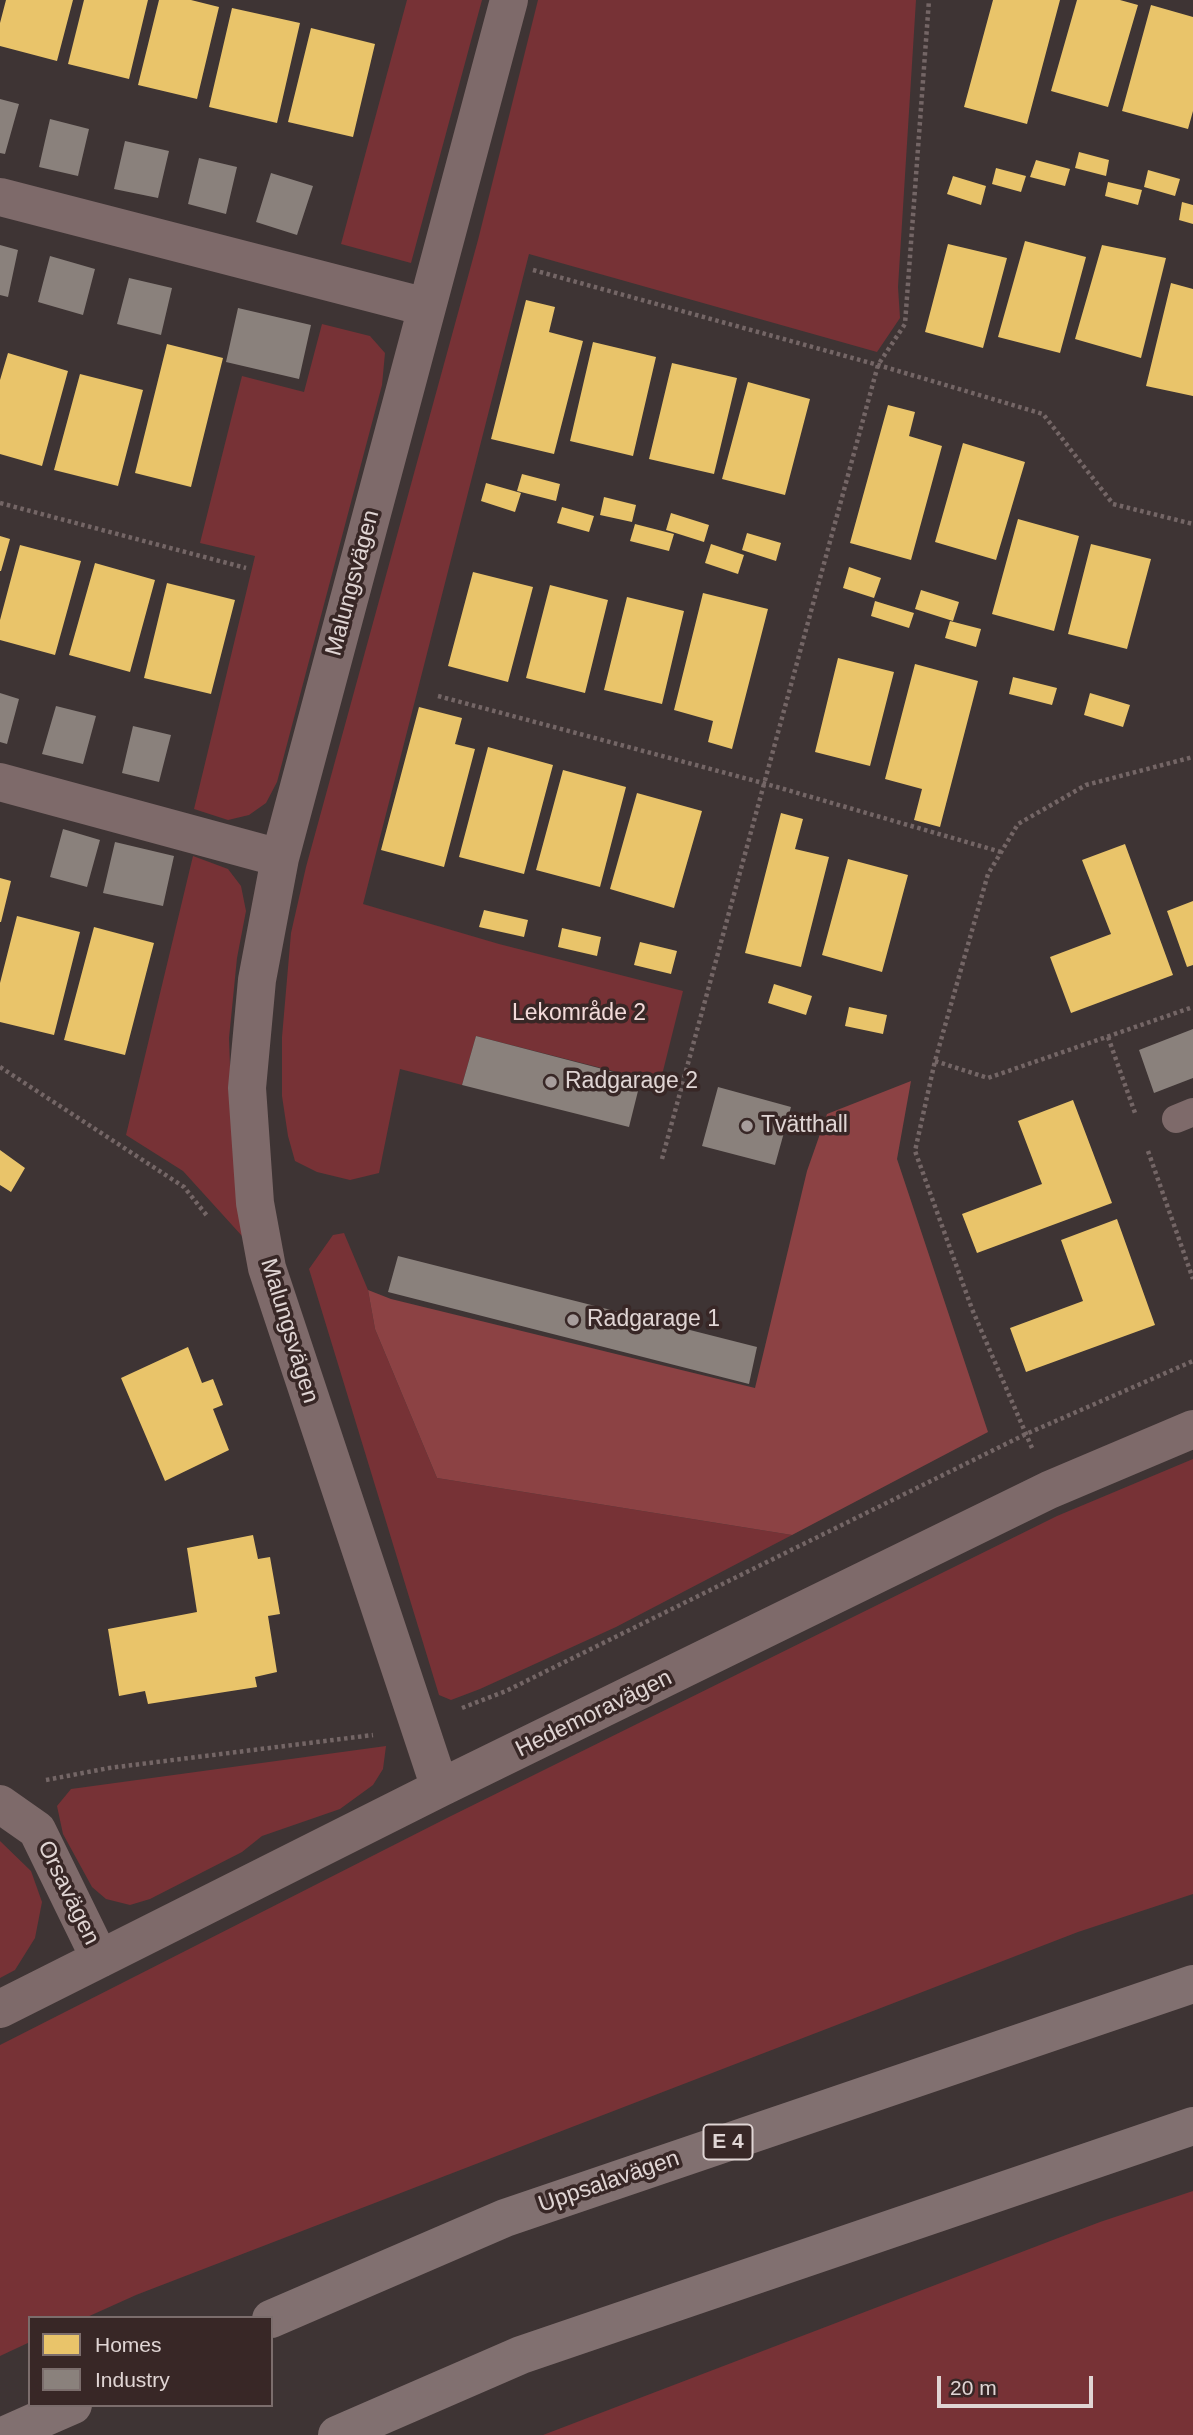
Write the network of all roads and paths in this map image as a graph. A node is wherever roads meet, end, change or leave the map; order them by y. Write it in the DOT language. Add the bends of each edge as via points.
graph roads {
  1 [pos="509,0"];
  2 [pos="929,0"];
  3 [pos="0,197"];
  4 [pos="533,270"];
  5 [pos="426,307"];
  6 [pos="878,365"];
  7 [pos="0,503"];
  8 [pos="1193,524"];
  9 [pos="246,568"];
  10 [pos="438,696"];
  11 [pos="1193,757"];
  12 [pos="0,782"];
  13 [pos="763,783"];
  14 [pos="1001,852"];
  15 [pos="280,858"];
  16 [pos="1193,1007"];
  17 [pos="1108,1037"];
  18 [pos="935,1061"];
  19 [pos="0,1067"];
  20 [pos="1139,1126"];
  21 [pos="1144,1138"];
  22 [pos="662,1159"];
  23 [pos="267,1268"];
  24 [pos="1193,1279"];
  25 [pos="1193,1361"];
  26 [pos="1193,1429"];
  27 [pos="1026,1434"];
  28 [pos="1049,1490"];
  29 [pos="417,1725"];
  30 [pos="42,1781"];
  31 [pos="440,1788"];
  32 [pos="0,1804"];
  33 [pos="100,1958"];
  34 [pos="1193,1984"];
  35 [pos="0,2009"];
  36 [pos="1193,2126"];
  37 [pos="273,2318"];
  38 [pos="69,2407"];
  39 [pos="5,2435"];
  40 [pos="337,2435"];
  1 -- 5 [label="street, Malungsvägen"];
  2 -- 6 [label="path" via="905,324"];
  3 -- 5 [label="street"];
  4 -- 6 [label="path"];
  5 -- 15 [label="street, Malungsvägen"];
  6 -- 8 [label="path" via="1043,414 1113,505"];
  6 -- 13 [label="path"];
  7 -- 9 [label="path"];
  10 -- 13 [label="path"];
  11 -- 14 [label="path" via="1086,785 1018,824"];
  12 -- 15 [label="street"];
  13 -- 14 [label="path"];
  13 -- 22 [label="path"];
  14 -- 18 [label="path" via="988,874"];
  15 -- 23 [label="street, Malungsvägen" via="257,980 247,1088 255,1203"];
  16 -- 17 [label="path"];
  17 -- 18 [label="path" via="988,1078"];
  17 -- 20 [label="path"];
  18 -- 27 [label="path" via="915,1151 972,1309"];
  19 -- 23 [label="path" via="184,1186 240,1258"];
  21 -- 24 [label="path"];
  23 -- 29 [label="street, Malungsvägen"];
  25 -- 27 [label="path"];
  26 -- 28 [label="street, Hedemoravägen"];
  27 -- 28 [label="path"];
  27 -- 29 [label="path" via="506,1691"];
  28 -- 31 [label="street, Hedemoravägen"];
  29 -- 30 [label="path" via="352,1740"];
  29 -- 31 [label="street, Malungsvägen"];
  31 -- 33 [label="street, Hedemoravägen"];
  32 -- 33 [label="street, Orsavägen" via="37,1830"];
  33 -- 35 [label="street, Hedemoravägen"];
  34 -- 37 [label="highway, Uppsalavägen / E 4" via="505,2218"];
  36 -- 40 [label="highway" via="521,2355"];
  38 -- 39 [label="highway"];
}
